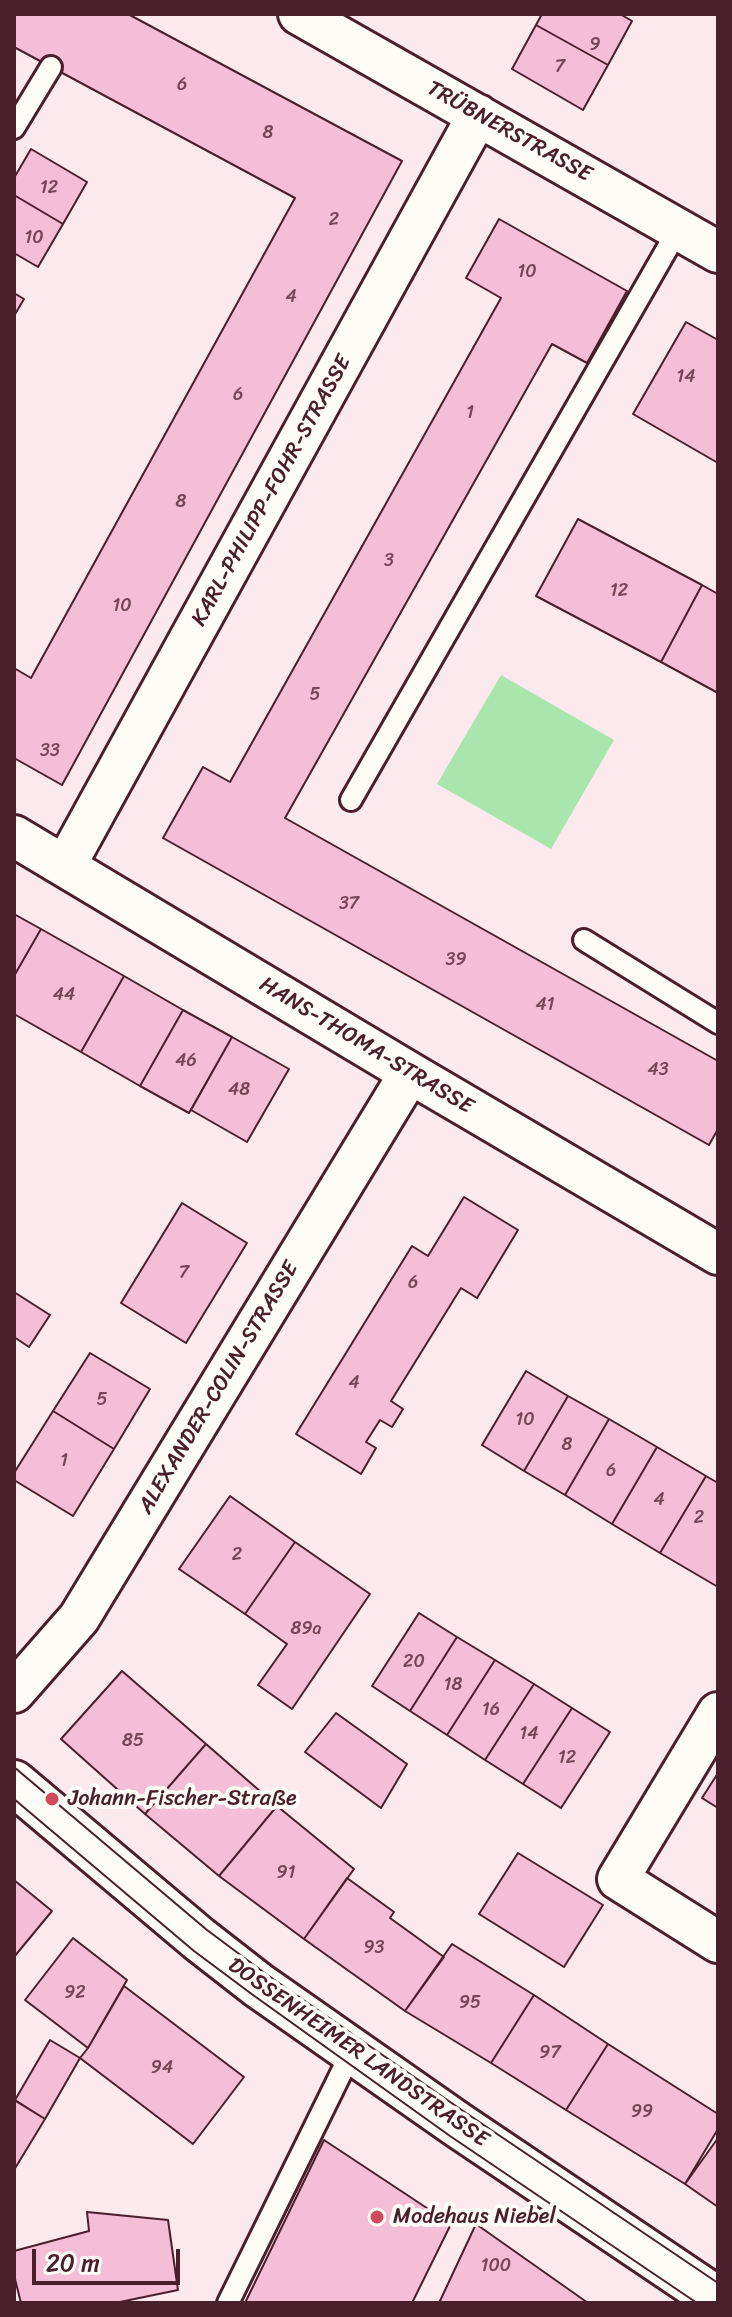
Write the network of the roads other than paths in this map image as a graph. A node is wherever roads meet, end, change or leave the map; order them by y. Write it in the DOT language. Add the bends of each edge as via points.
graph roads {
  1 [pos="299,14"];
  2 [pos="51,67"];
  3 [pos="478,115"];
  4 [pos="14,128"];
  5 [pos="679,228"];
  6 [pos="718,252"];
  7 [pos="351,800"];
  8 [pos="14,836"];
  9 [pos="65,866"];
  10 [pos="584,940"];
  11 [pos="718,1023"];
  12 [pos="410,1073"];
  13 [pos="714,1242"];
  14 [pos="14,1692"];
  15 [pos="718,1713"];
  16 [pos="14,1783"];
  17 [pos="718,1942"];
  18 [pos="352,2051"];
  19 [pos="718,2300"];
  20 [pos="228,2303"];
  1 -- 3 [label="street, TRÜBNERSTRASSE"];
  2 -- 4 [label="lane"];
  3 -- 5 [label="street, TRÜBNERSTRASSE"];
  3 -- 9 [label="street, KARL-PHILIPP-FOHR-STRASSE"];
  5 -- 6 [label="street, TRÜBNERSTRASSE"];
  5 -- 7 [label="lane"];
  8 -- 9 [label="street, HANS-THOMA-STRASSE"];
  9 -- 12 [label="street, HANS-THOMA-STRASSE"];
  10 -- 11 [label="lane"];
  12 -- 13 [label="street, HANS-THOMA-STRASSE"];
  12 -- 14 [label="street, ALEXANDER-COLIN-STRASSE" via="79,1618"];
  15 -- 17 [label="street" via="618,1879"];
  16 -- 18 [label="main road, DOSSENHEIMER LANDSTRASSE" via="199,1939"];
  18 -- 19 [label="main road, DOSSENHEIMER LANDSTRASSE"];
  18 -- 20 [label="lane"];
}
